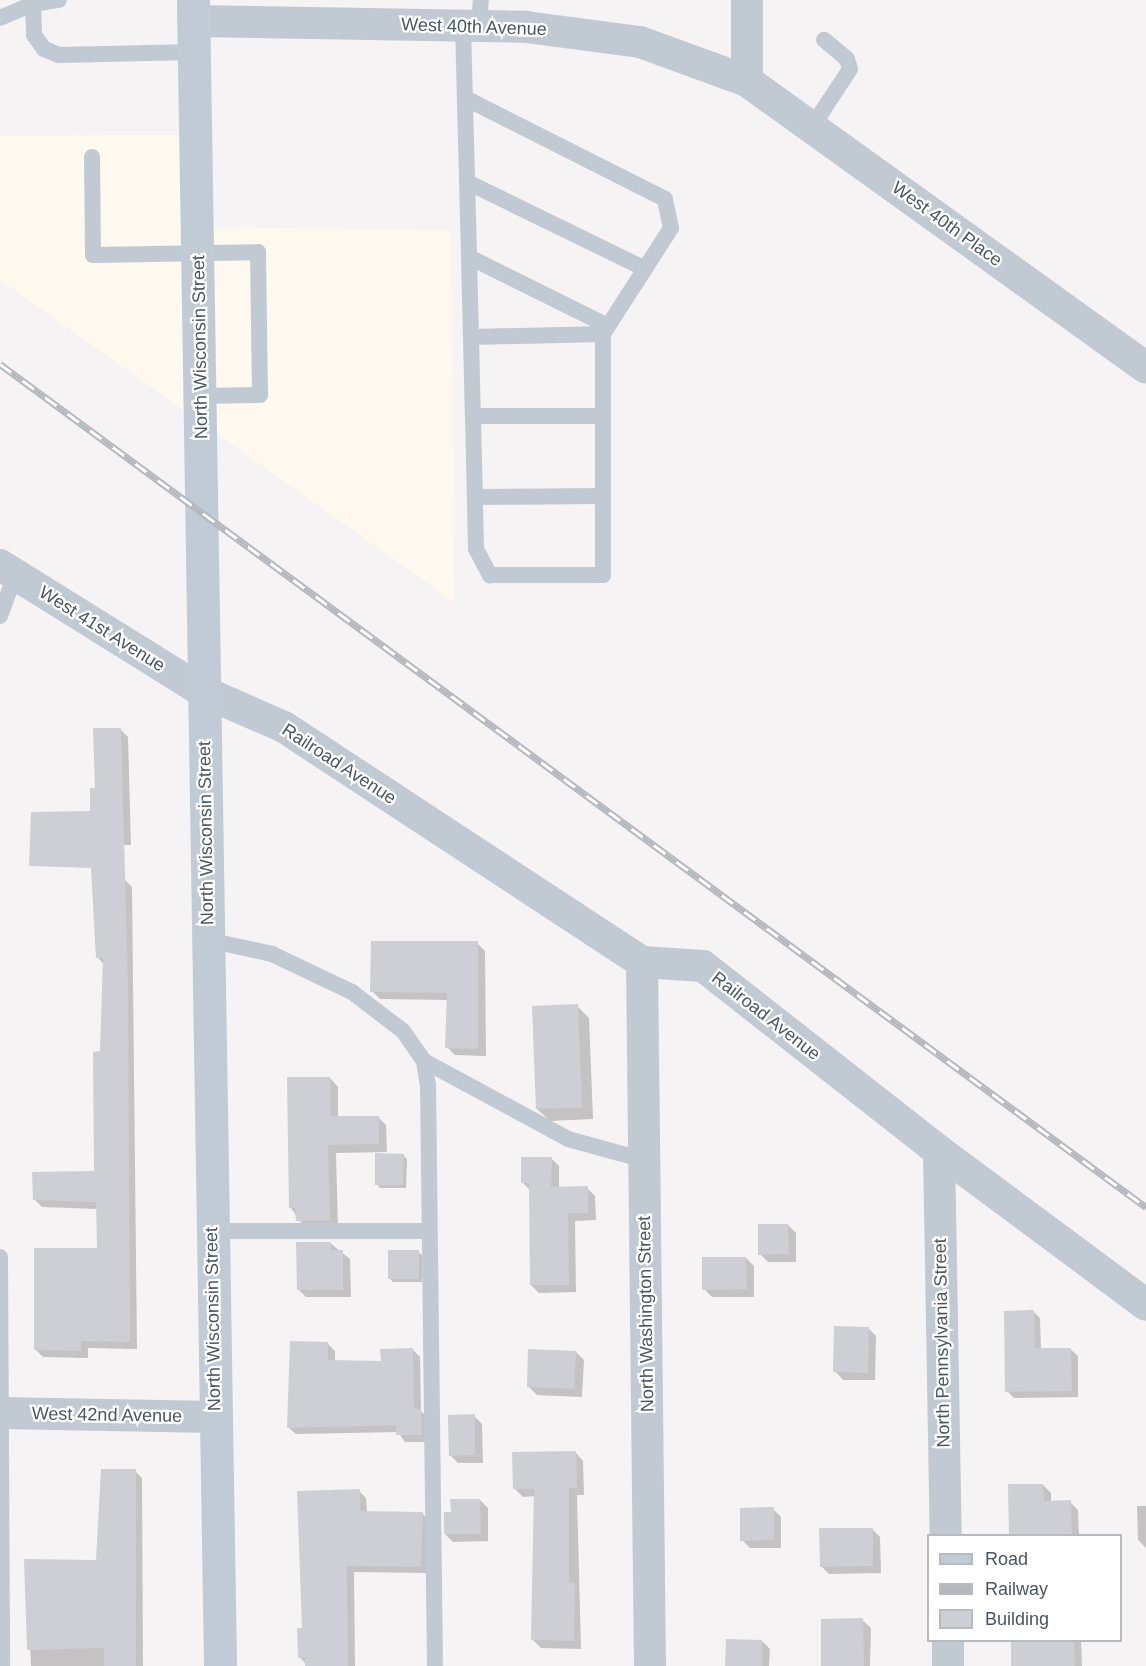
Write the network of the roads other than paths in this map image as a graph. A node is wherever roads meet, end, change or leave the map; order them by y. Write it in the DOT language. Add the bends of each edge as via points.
graph roads {
  1 [pos="59,0"];
  2 [pos="747,0"];
  3 [pos="33,4"];
  4 [pos="474,17"];
  5 [pos="0,18"];
  6 [pos="193,24"];
  7 [pos="824,40"];
  8 [pos="747,81"];
  9 [pos="465,98"];
  10 [pos="812,128"];
  11 [pos="92,157"];
  12 [pos="467,182"];
  13 [pos="198,253"];
  14 [pos="469,257"];
  15 [pos="645,269"];
  16 [pos="605,330"];
  17 [pos="471,337"];
  18 [pos="1146,368"];
  19 [pos="201,396"];
  20 [pos="473,416"];
  21 [pos="603,416"];
  22 [pos="603,496"];
  23 [pos="475,497"];
  24 [pos="8,570"];
  25 [pos="0,616"];
  26 [pos="204,692"];
  27 [pos="208,940"];
  28 [pos="642,962"];
  29 [pos="424,1061"];
  30 [pos="939,1151"];
  31 [pos="644,1160"];
  32 [pos="212,1231"];
  33 [pos="427,1231"];
  34 [pos="0,1257"];
  35 [pos="1146,1305"];
  36 [pos="2,1413"];
  37 [pos="214,1418"];
  38 [pos="946,1534"];
  39 [pos="948,1642"];
  40 [pos="2,1666"];
  41 [pos="220,1666"];
  42 [pos="435,1666"];
  43 [pos="650,1666"];
  44 [pos="948,1666"];
  1 -- 3 [label="lane"];
  2 -- 8 [label="street"];
  3 -- 5 [label="lane"];
  3 -- 6 [label="lane" via="34,35 44,49 59,55"];
  4 -- 6 [label="street, West 40th Avenue"];
  4 -- 8 [label="street, West 40th Avenue" via="640,42"];
  4 -- 9 [label="lane"];
  6 -- 13 [label="street, North Wisconsin Street"];
  7 -- 10 [label="lane" via="847,59 850,69"];
  8 -- 10 [label="street, West 40th Place"];
  9 -- 12 [label="lane"];
  9 -- 15 [label="lane" via="665,199 671,228"];
  10 -- 18 [label="street, West 40th Place"];
  11 -- 13 [label="lane" via="93,255"];
  12 -- 14 [label="lane"];
  12 -- 15 [label="lane"];
  13 -- 19 [label="street, North Wisconsin Street"];
  13 -- 19 [label="lane" via="258,252 260,395"];
  14 -- 16 [label="lane"];
  14 -- 17 [label="lane"];
  15 -- 16 [label="lane"];
  16 -- 17 [label="lane"];
  16 -- 21 [label="lane"];
  17 -- 20 [label="lane"];
  19 -- 26 [label="street, North Wisconsin Street"];
  20 -- 21 [label="lane"];
  20 -- 23 [label="lane"];
  21 -- 22 [label="lane"];
  22 -- 23 [label="lane"];
  22 -- 23 [label="lane" via="603,575 490,575 476,549"];
  24 -- 25 [label="lane"];
  24 -- 26 [label="street, West 41st Avenue"];
  26 -- 27 [label="street, North Wisconsin Street"];
  26 -- 28 [label="street, Railroad Avenue" via="284,727"];
  27 -- 29 [label="lane" via="272,954 352,992 403,1031"];
  27 -- 32 [label="street, North Wisconsin Street"];
  28 -- 30 [label="street, Railroad Avenue" via="703,966"];
  28 -- 31 [label="street, North Washington Street"];
  29 -- 31 [label="lane" via="568,1139"];
  29 -- 33 [label="lane" via="428,1085"];
  30 -- 35 [label="street, Railroad Avenue"];
  30 -- 38 [label="street, North Pennsylvania Street"];
  31 -- 43 [label="street, North Washington Street"];
  32 -- 33 [label="lane"];
  32 -- 37 [label="street, North Wisconsin Street"];
  33 -- 42 [label="lane"];
  34 -- 36 [label="lane"];
  36 -- 37 [label="street, West 42nd Avenue"];
  36 -- 40 [label="lane"];
  37 -- 41 [label="street, North Wisconsin Street"];
  39 -- 44 [label="street"];
}
